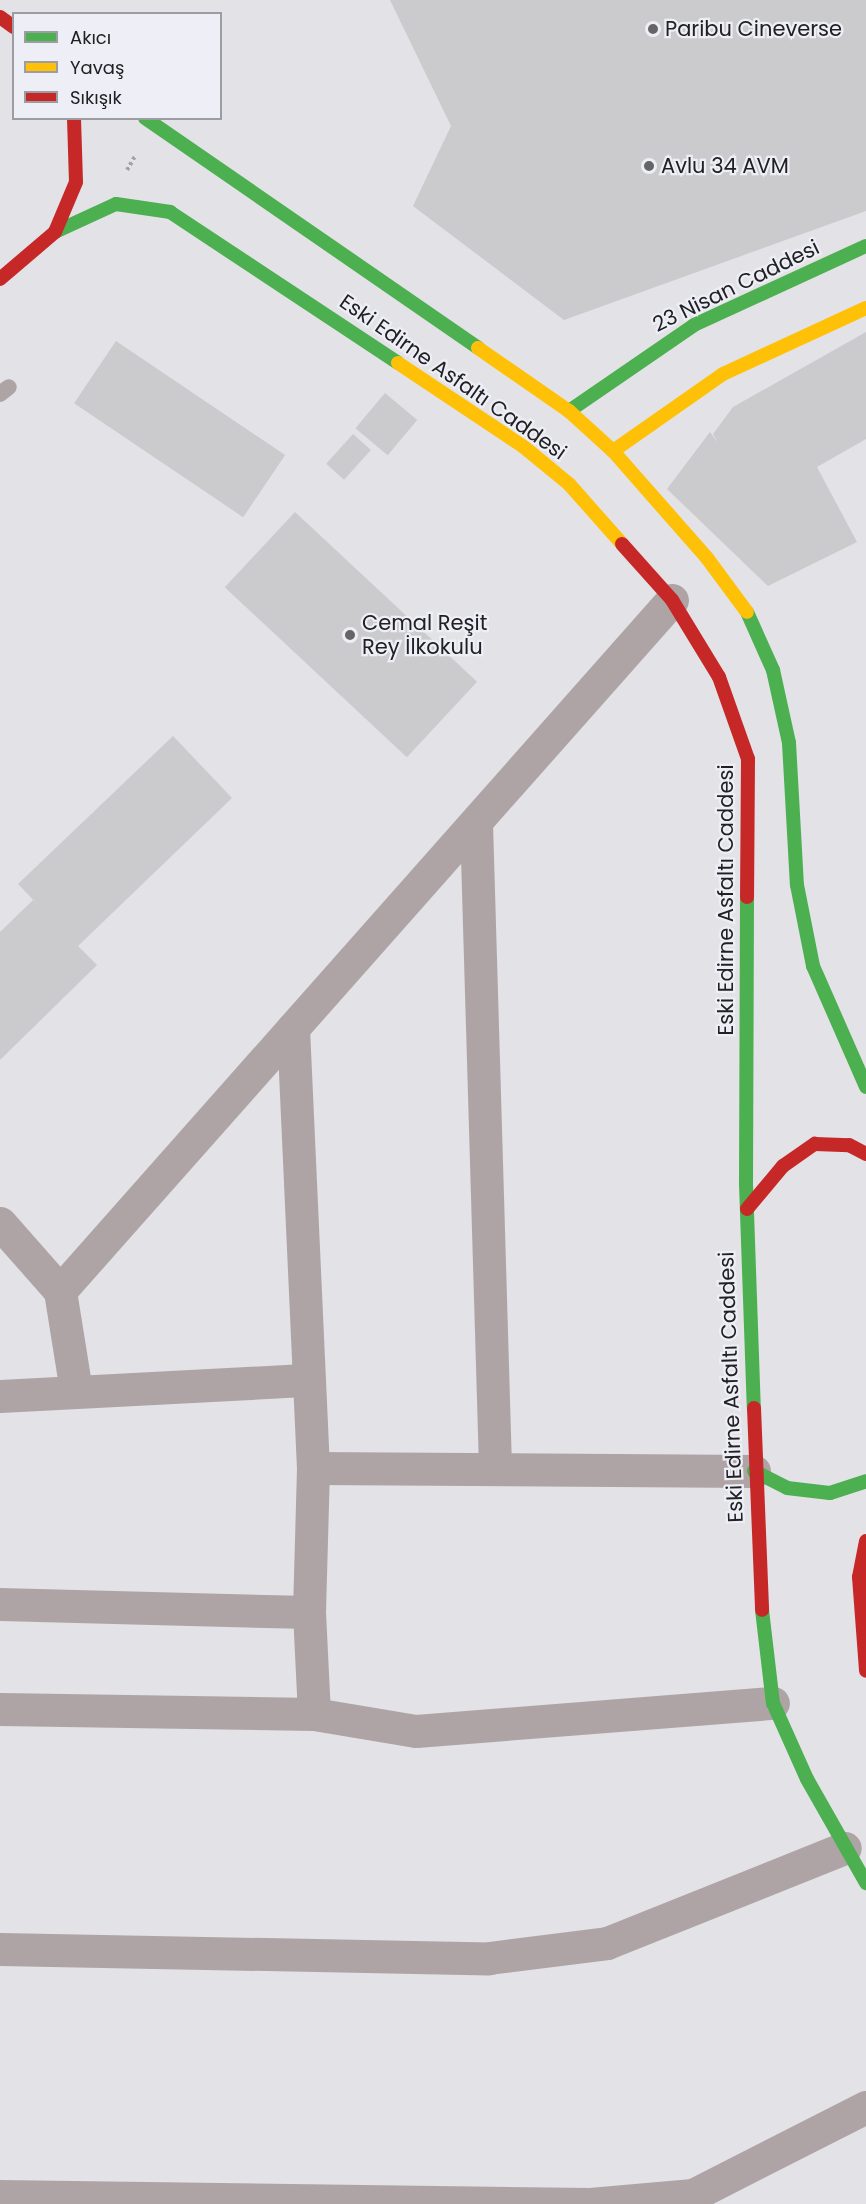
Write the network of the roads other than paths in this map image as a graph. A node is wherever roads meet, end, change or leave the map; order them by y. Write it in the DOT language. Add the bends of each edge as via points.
graph roads {
  1 [pos="74,120"];
  2 [pos="148,120"];
  3 [pos="55,232"];
  4 [pos="866,246"];
  5 [pos="0,279"];
  6 [pos="866,308"];
  7 [pos="569,411"];
  8 [pos="613,451"];
  9 [pos="672,600"];
  10 [pos="476,823"];
  11 [pos="293,1028"];
  12 [pos="866,1087"];
  13 [pos="866,1154"];
  14 [pos="747,1209"];
  15 [pos="0,1223"];
  16 [pos="60,1291"];
  17 [pos="309,1380"];
  18 [pos="76,1391"];
  19 [pos="0,1396"];
  20 [pos="313,1468"];
  21 [pos="495,1468"];
  22 [pos="754,1472"];
  23 [pos="866,1481"];
  24 [pos="866,1541"];
  25 [pos="864,1558"];
  26 [pos="0,1604"];
  27 [pos="309,1612"];
  28 [pos="866,1671"];
  29 [pos="773,1703"];
  30 [pos="0,1709"];
  31 [pos="314,1714"];
  32 [pos="845,1848"];
  33 [pos="866,1883"];
  34 [pos="0,1949"];
  35 [pos="866,2107"];
  36 [pos="0,2196"];
  37 [pos="693,2200"];
  38 [pos="101,2201"];
  39 [pos="440,2203"];
  1 -- 3 [label="main road" via="76,182"];
  2 -- 7 [label="main road, Eski Edirne Asfaltı Caddesi"];
  3 -- 5 [label="main road"];
  3 -- 9 [label="main road, Eski Edirne Asfaltı Caddesi" via="116,204 170,212 524,447 569,484"];
  4 -- 7 [label="main road, 23 Nisan Caddesi" via="694,325"];
  6 -- 8 [label="main road" via="723,374"];
  7 -- 8 [label="main road, Eski Edirne Asfaltı Caddesi"];
  8 -- 12 [label="main road, Eski Edirne Asfaltı Caddesi" via="707,558 748,613 773,670 789,744 797,885 813,966"];
  9 -- 10 [label="street"];
  9 -- 14 [label="main road, Eski Edirne Asfaltı Caddesi" via="719,677 748,759"];
  10 -- 11 [label="street"];
  10 -- 21 [label="street"];
  11 -- 16 [label="street"];
  11 -- 17 [label="street"];
  13 -- 14 [label="main road" via="849,1145 815,1144 783,1166"];
  14 -- 22 [label="main road, Eski Edirne Asfaltı Caddesi"];
  15 -- 16 [label="street"];
  16 -- 18 [label="street"];
  17 -- 18 [label="street"];
  17 -- 20 [label="street"];
  18 -- 19 [label="street"];
  20 -- 21 [label="street"];
  20 -- 27 [label="street"];
  21 -- 22 [label="street"];
  22 -- 23 [label="main road" via="787,1488 830,1493"];
  22 -- 29 [label="main road, Eski Edirne Asfaltı Caddesi" via="763,1638"];
  24 -- 25 [label="main road"];
  25 -- 28 [label="main road" via="859,1577"];
  26 -- 27 [label="street"];
  27 -- 31 [label="street"];
  29 -- 31 [label="street" via="416,1731"];
  29 -- 32 [label="main road, Eski Edirne Asfaltı Caddesi"];
  30 -- 31 [label="street"];
  32 -- 33 [label="main road, Eski Edirne Asfaltı Caddesi"];
  32 -- 34 [label="street" via="607,1943 489,1958"];
  35 -- 37 [label="street"];
  36 -- 38 [label="street"];
  37 -- 39 [label="street"];
  38 -- 39 [label="street"];
}
